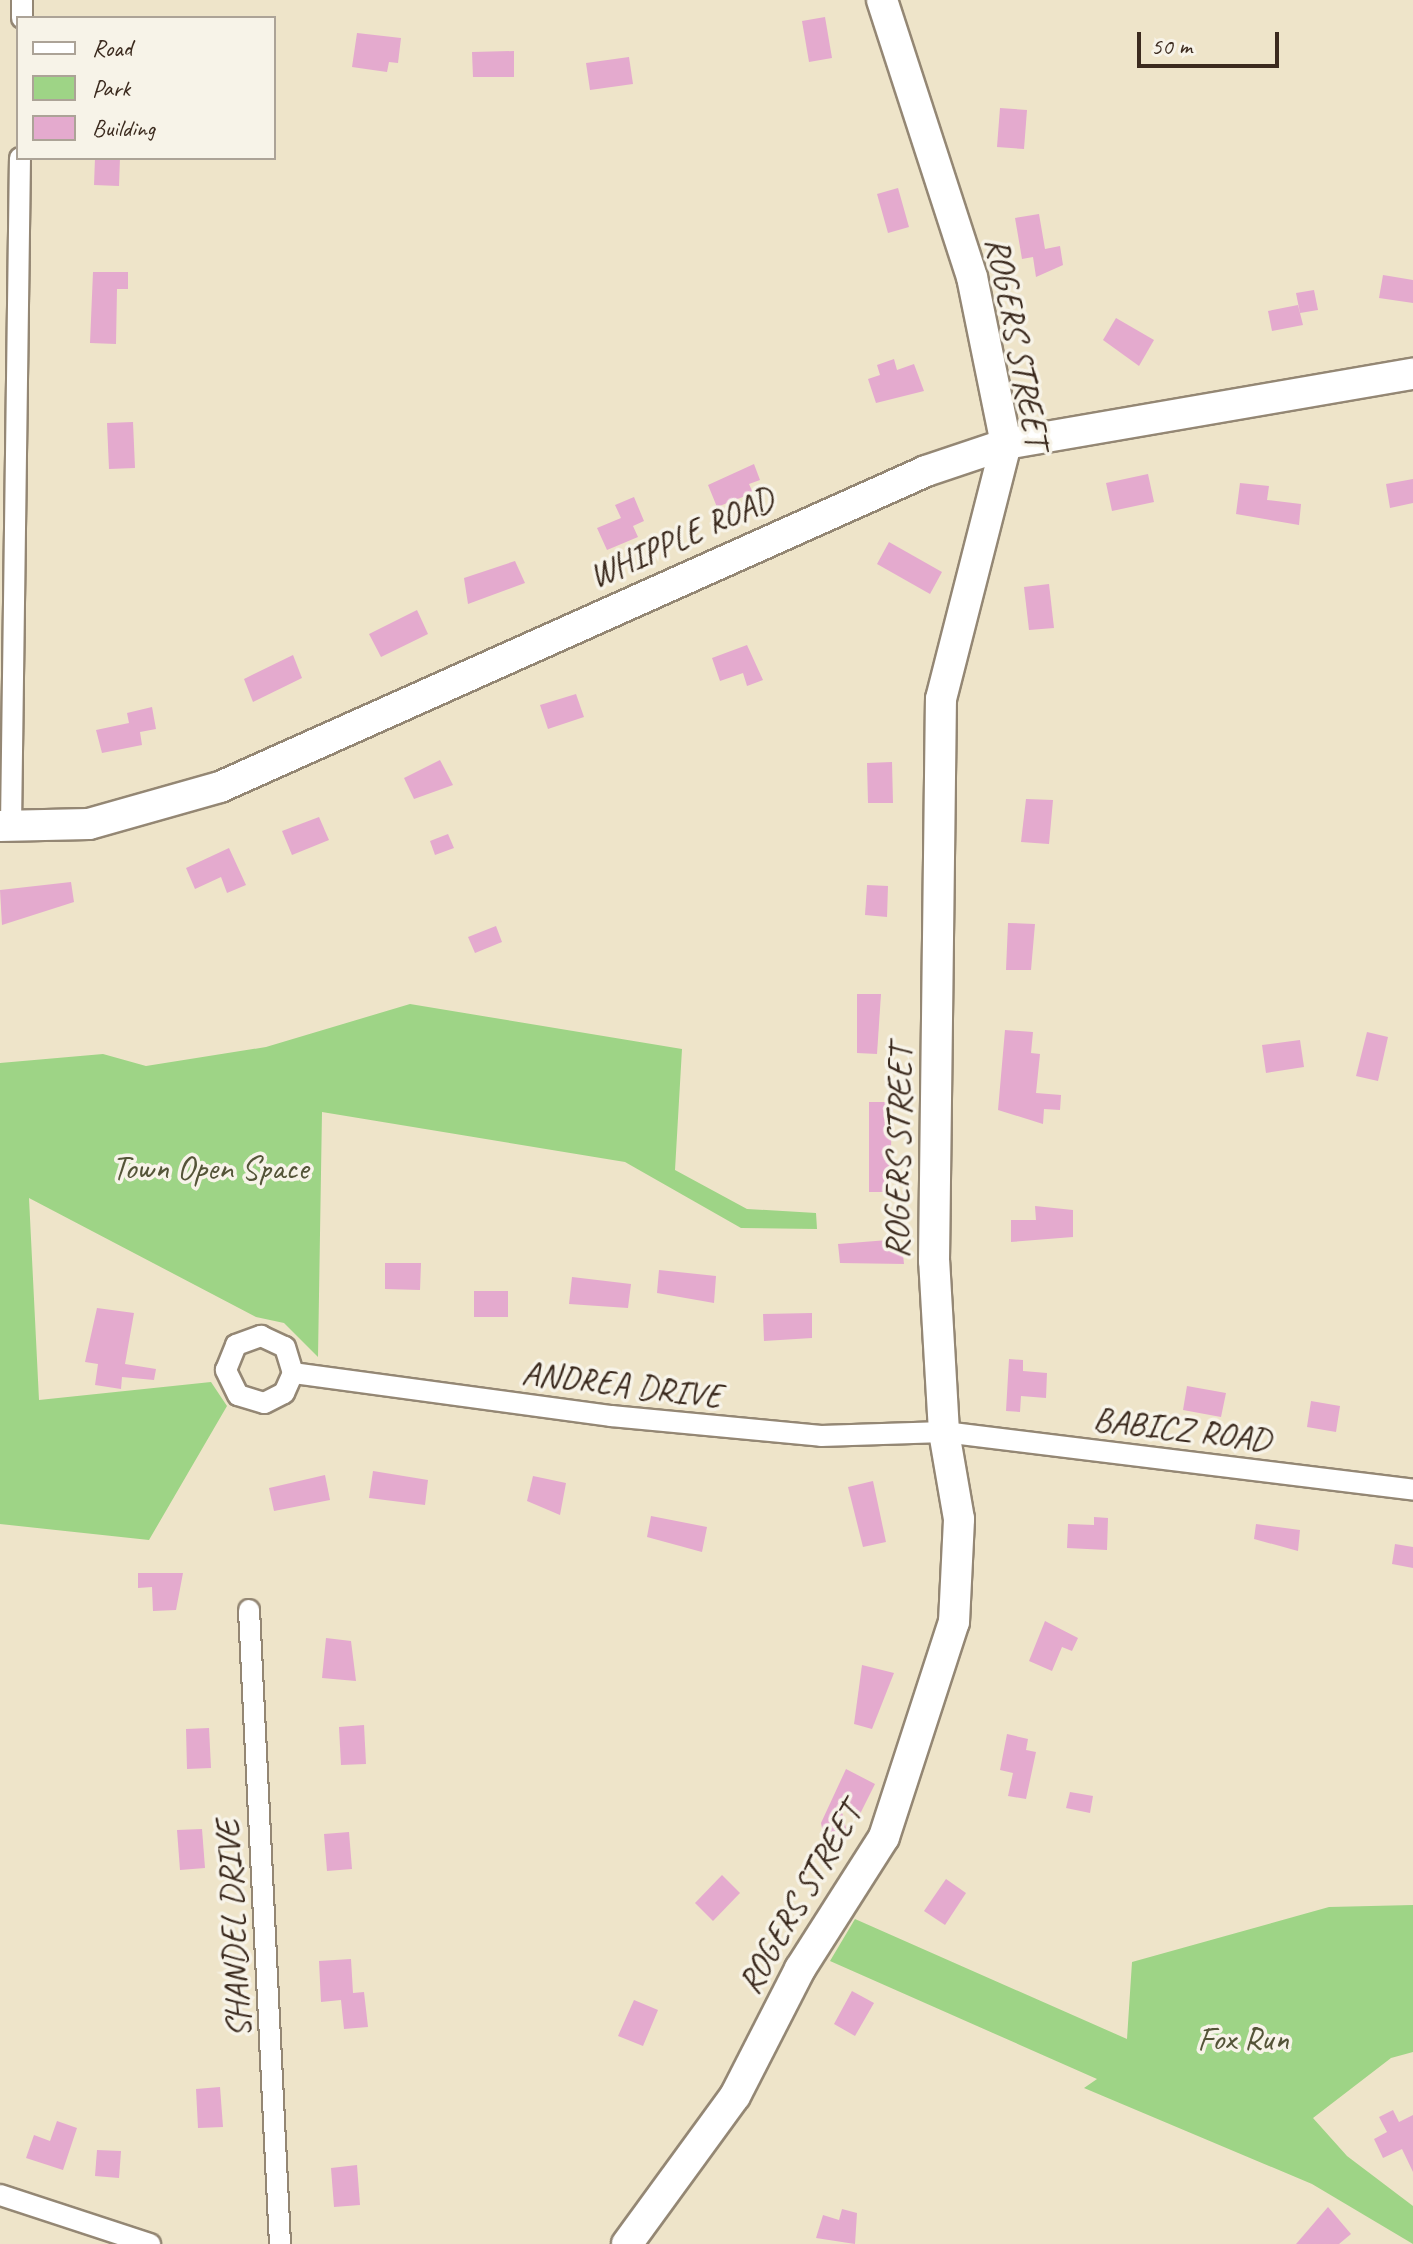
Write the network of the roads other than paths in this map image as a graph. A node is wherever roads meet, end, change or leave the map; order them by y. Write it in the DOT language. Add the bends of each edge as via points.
graph roads {
  1 [pos="882,0"];
  2 [pos="20,160"];
  3 [pos="1413,374"];
  4 [pos="1006,444"];
  5 [pos="5,826"];
  6 [pos="293,1373"];
  7 [pos="944,1432"];
  8 [pos="1413,1490"];
  9 [pos="249,1610"];
  10 [pos="0,2195"];
  11 [pos="634,2242"];
  12 [pos="150,2244"];
  13 [pos="280,2244"];
  1 -- 4 [label="street, ROGERS STREET" via="972,277"];
  2 -- 5 [label="street"];
  3 -- 4 [label="street, WHIPPLE ROAD"];
  4 -- 5 [label="street, WHIPPLE ROAD" via="926,471 220,787 89,824"];
  4 -- 7 [label="street, ROGERS STREET" via="941,699 934,1261"];
  6 -- 7 [label="street, ANDREA DRIVE" via="739,1431"];
  7 -- 8 [label="street, BABICZ ROAD"];
  7 -- 11 [label="street, ROGERS STREET" via="959,1519 954,1622 884,1837 800,1969 735,2096"];
  9 -- 13 [label="street, SHANDEL DRIVE"];
  10 -- 12 [label="street"];
}
